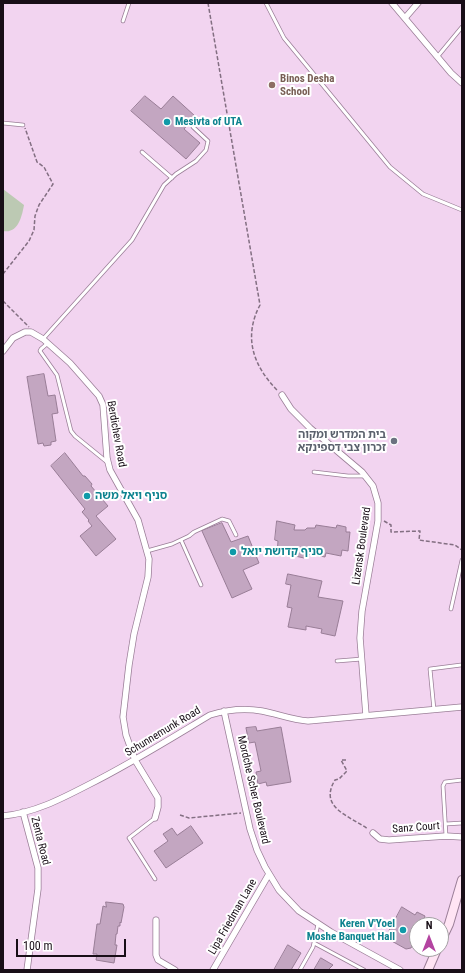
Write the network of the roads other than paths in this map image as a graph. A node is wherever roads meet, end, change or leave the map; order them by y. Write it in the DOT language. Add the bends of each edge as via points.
graph roads {
  1 [pos="129,3"];
  2 [pos="266,3"];
  3 [pos="392,3"];
  4 [pos="418,3"];
  5 [pos="406,18"];
  6 [pos="123,21"];
  7 [pos="462,27"];
  8 [pos="438,56"];
  9 [pos="462,83"];
  10 [pos="3,123"];
  11 [pos="23,125"];
  12 [pos="193,127"];
  13 [pos="142,152"];
  14 [pos="172,178"];
  15 [pos="462,210"];
  16 [pos="45,342"];
  17 [pos="3,351"];
  18 [pos="282,395"];
  19 [pos="109,464"];
  20 [pos="314,472"];
  21 [pos="365,476"];
  22 [pos="236,535"];
  23 [pos="181,540"];
  24 [pos="147,551"];
  25 [pos="462,560"];
  26 [pos="201,585"];
  27 [pos="451,609"];
  28 [pos="362,659"];
  29 [pos="337,661"];
  30 [pos="461,665"];
  31 [pos="462,707"];
  32 [pos="434,710"];
  33 [pos="224,711"];
  34 [pos="366,715"];
  35 [pos="135,760"];
  36 [pos="462,780"];
  37 [pos="23,812"];
  38 [pos="3,816"];
  39 [pos="155,818"];
  40 [pos="462,823"];
  41 [pos="446,824"];
  42 [pos="373,833"];
  43 [pos="446,836"];
  44 [pos="462,837"];
  45 [pos="269,874"];
  46 [pos="155,878"];
  47 [pos="462,880"];
  48 [pos="156,920"];
  49 [pos="318,924"];
  50 [pos="449,924"];
  51 [pos="314,943"];
  52 [pos="434,957"];
  53 [pos="27,970"];
  54 [pos="175,970"];
  55 [pos="213,970"];
  56 [pos="300,970"];
  57 [pos="364,970"];
  58 [pos="400,970"];
  59 [pos="428,970"];
  1 -- 6 [label="lane"];
  2 -- 15 [label="lane" via="284,38 390,166 423,194"];
  3 -- 5 [label="street"];
  4 -- 5 [label="street"];
  5 -- 8 [label="street"];
  7 -- 8 [label="lane"];
  8 -- 9 [label="street"];
  10 -- 11 [label="lane"];
  12 -- 14 [label="lane" via="208,141 206,150 196,161"];
  13 -- 14 [label="lane"];
  14 -- 16 [label="lane" via="164,185 132,240"];
  16 -- 17 [label="street, Berdichev Road" via="31,332 25,332 13,338"];
  16 -- 19 [label="street, Berdichev Road" via="70,363 99,396 103,405"];
  16 -- 19 [label="lane" via="40,351 57,375 71,431"];
  18 -- 21 [label="street, Lizensk Boulevard" via="291,409 310,428"];
  19 -- 24 [label="street, Berdichev Road" via="138,520"];
  20 -- 21 [label="lane"];
  21 -- 28 [label="street, Lizensk Boulevard" via="378,503 378,521 362,611"];
  22 -- 23 [label="lane" via="229,521 222,519"];
  23 -- 24 [label="lane"];
  23 -- 26 [label="lane"];
  24 -- 35 [label="street, Berdichev Road" via="148,577 134,634 124,717 126,735"];
  25 -- 27 [label="lane"];
  28 -- 29 [label="lane"];
  28 -- 34 [label="street, Lizensk Boulevard"];
  30 -- 32 [label="lane" via="430,669"];
  31 -- 32 [label="street, Schunnemunk Road"];
  32 -- 34 [label="street, Schunnemunk Road"];
  33 -- 34 [label="street, Schunnemunk Road" via="258,710 308,721"];
  33 -- 35 [label="street, Schunnemunk Road" via="210,715"];
  33 -- 45 [label="street, Mordche Scher Boulevard" via="257,850"];
  35 -- 37 [label="street, Schunnemunk Road" via="64,798"];
  35 -- 39 [label="street, Berdichev Road" via="158,798"];
  36 -- 41 [label="lane" via="445,782 443,786"];
  37 -- 38 [label="street, Schunnemunk Road"];
  37 -- 53 [label="street, Zenta Road" via="38,868 38,889"];
  39 -- 46 [label="lane" via="129,838"];
  40 -- 41 [label="lane"];
  41 -- 43 [label="lane"];
  42 -- 43 [label="street, Sanz Court" via="380,839 389,840"];
  43 -- 44 [label="street, Sanz Court"];
  45 -- 49 [label="street, Mordche Scher Boulevard" via="293,905"];
  45 -- 55 [label="street, Lipa Friedman Lane"];
  47 -- 50 [label="street"];
  48 -- 54 [label="street" via="156,955 158,960"];
  49 -- 51 [label="lane"];
  49 -- 58 [label="street, Mordche Scher Boulevard"];
  51 -- 56 [label="lane"];
  51 -- 57 [label="lane"];
  52 -- 59 [label="street"];
}
